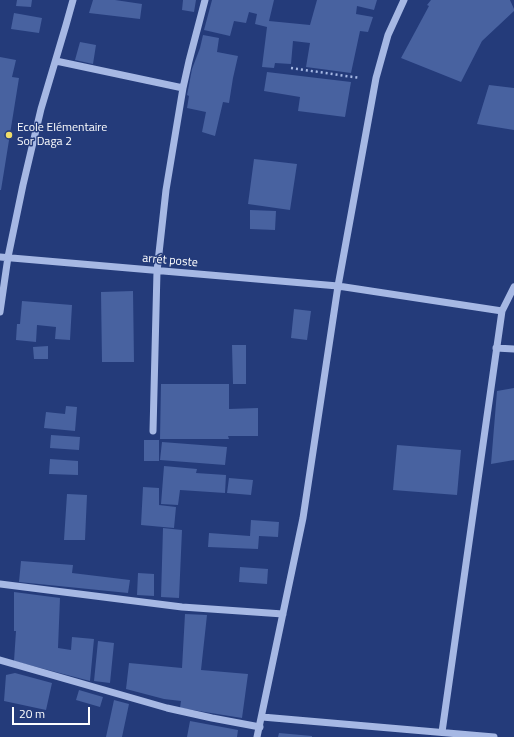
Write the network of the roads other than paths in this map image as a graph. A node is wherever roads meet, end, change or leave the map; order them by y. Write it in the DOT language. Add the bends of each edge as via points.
graph roads {
  1 [pos="73,0"];
  2 [pos="205,0"];
  3 [pos="404,0"];
  4 [pos="56,61"];
  5 [pos="183,88"];
  6 [pos="0,257"];
  7 [pos="8,257"];
  8 [pos="157,271"];
  9 [pos="338,286"];
  10 [pos="514,287"];
  11 [pos="502,310"];
  12 [pos="0,312"];
  13 [pos="496,348"];
  14 [pos="514,349"];
  15 [pos="153,431"];
  16 [pos="0,584"];
  17 [pos="283,614"];
  18 [pos="0,660"];
  19 [pos="262,717"];
  20 [pos="260,727"];
  21 [pos="442,732"];
  22 [pos="257,737"];
  23 [pos="494,737"];
  1 -- 4 [label="street"];
  2 -- 5 [label="street"];
  3 -- 9 [label="street" via="388,35 376,81"];
  4 -- 5 [label="street"];
  4 -- 7 [label="street" via="23,185"];
  5 -- 8 [label="street" via="166,190"];
  6 -- 7 [label="street, arrét poste"];
  7 -- 8 [label="street, arrét poste"];
  7 -- 12 [label="street"];
  8 -- 9 [label="street, arrét poste"];
  8 -- 15 [label="street"];
  9 -- 11 [label="street, arrét poste"];
  9 -- 17 [label="street" via="303,518"];
  10 -- 11 [label="street"];
  11 -- 13 [label="street"];
  13 -- 14 [label="street"];
  13 -- 21 [label="street"];
  16 -- 17 [label="street" via="182,607"];
  17 -- 19 [label="street"];
  18 -- 20 [label="street" via="168,708"];
  19 -- 20 [label="street"];
  19 -- 21 [label="street"];
  20 -- 22 [label="street"];
  21 -- 23 [label="street"];
}
